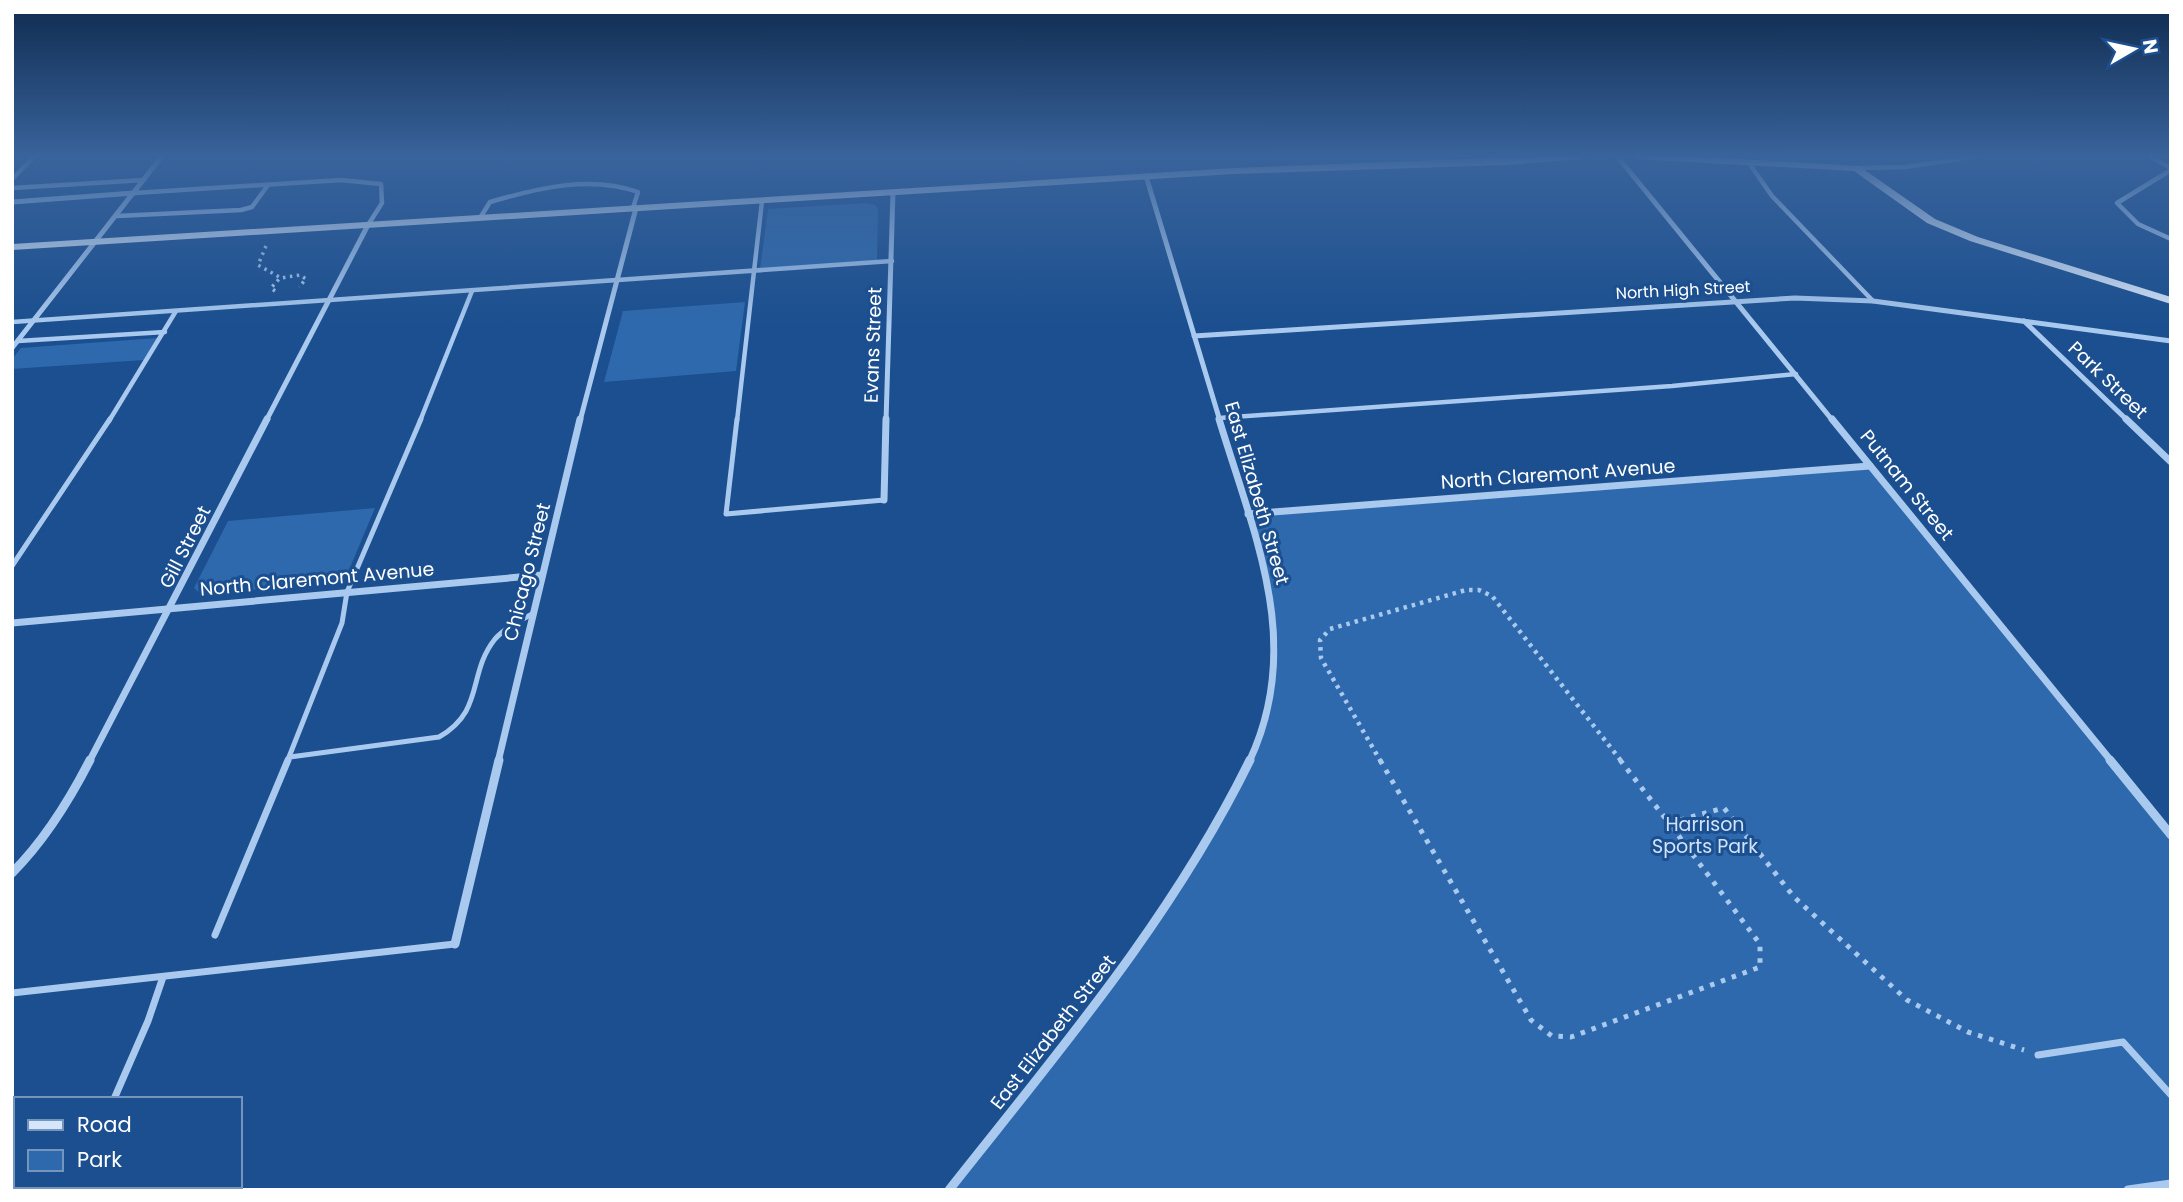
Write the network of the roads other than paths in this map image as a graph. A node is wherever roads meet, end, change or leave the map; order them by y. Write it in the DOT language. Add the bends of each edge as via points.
graph roads {
  1 [pos="120,212"];
  2 [pos="198,212"];
  3 [pos="377,212"];
  4 [pos="484,212"];
  5 [pos="572,212"];
  6 [pos="634,212"];
  7 [pos="761,212"];
  8 [pos="893,212"];
  9 [pos="1157,212"];
  10 [pos="1664,212"];
  11 [pos="1787,212"];
  12 [pos="1918,212"];
  13 [pos="2126,212"];
  14 [pos="117,216"];
  15 [pos="480,218"];
  16 [pos="368,225"];
  17 [pos="2171,239"];
  18 [pos="97,242"];
  19 [pos="12,247"];
  20 [pos="892,261"];
  21 [pos="754,271"];
  22 [pos="617,280"];
  23 [pos="472,290"];
  24 [pos="329,301"];
  25 [pos="1738,301"];
  26 [pos="1873,301"];
  27 [pos="2171,301"];
  28 [pos="176,311"];
  29 [pos="35,321"];
  30 [pos="2024,321"];
  31 [pos="12,322"];
  32 [pos="165,332"];
  33 [pos="1194,336"];
  34 [pos="18,341"];
  35 [pos="2171,341"];
  36 [pos="12,348"];
  37 [pos="1796,374"];
  38 [pos="1219,418"];
  39 [pos="2171,462"];
  40 [pos="1870,466"];
  41 [pos="884,500"];
  42 [pos="1248,514"];
  43 [pos="12,566"];
  44 [pos="542,575"];
  45 [pos="347,592"];
  46 [pos="172,608"];
  47 [pos="533,614"];
  48 [pos="12,623"];
  49 [pos="290,757"];
  50 [pos="2171,835"];
  51 [pos="12,873"];
  52 [pos="215,935"];
  53 [pos="455,944"];
  54 [pos="163,977"];
  55 [pos="12,993"];
  56 [pos="2038,1055"];
  57 [pos="2171,1095"];
  58 [pos="115,1097"];
  59 [pos="2171,1184"];
  60 [pos="949,1190"];
  61 [pos="2128,1190"];
  1 -- 14 [label="street"];
  2 -- 14 [label="lane"];
  3 -- 16 [label="lane"];
  4 -- 15 [label="lane"];
  5 -- 15 [label="main road"];
  6 -- 22 [label="street, Chicago Street"];
  7 -- 21 [label="lane"];
  8 -- 20 [label="street, Evans Street"];
  9 -- 33 [label="street, East Elizabeth Street"];
  10 -- 25 [label="street, Putnam Street"];
  11 -- 26 [label="lane"];
  12 -- 27 [label="main road" via="1974,239"];
  13 -- 17 [label="lane" via="2138,224"];
  14 -- 18 [label="street"];
  15 -- 16 [label="main road"];
  16 -- 18 [label="main road"];
  16 -- 24 [label="street, Gill Street"];
  18 -- 19 [label="main road"];
  18 -- 29 [label="street"];
  20 -- 21 [label="lane"];
  20 -- 41 [label="street, Evans Street"];
  21 -- 22 [label="lane"];
  21 -- 41 [label="lane" via="726,514"];
  22 -- 23 [label="lane"];
  22 -- 44 [label="street, Chicago Street"];
  23 -- 24 [label="lane"];
  23 -- 45 [label="lane"];
  24 -- 28 [label="lane"];
  24 -- 46 [label="street, Gill Street"];
  25 -- 26 [label="street, North High Street"];
  25 -- 33 [label="street, North High Street"];
  25 -- 37 [label="street, Putnam Street"];
  26 -- 30 [label="street, North High Street"];
  28 -- 29 [label="lane"];
  28 -- 32 [label="lane"];
  29 -- 31 [label="lane"];
  29 -- 34 [label="street"];
  30 -- 35 [label="street, North High Street"];
  30 -- 39 [label="street, Park Street"];
  32 -- 34 [label="lane"];
  32 -- 43 [label="lane"];
  33 -- 38 [label="street, East Elizabeth Street"];
  34 -- 36 [label="street"];
  37 -- 38 [label="lane"];
  37 -- 40 [label="street, Putnam Street"];
  38 -- 42 [label="street, East Elizabeth Street"];
  40 -- 42 [label="street, North Claremont Avenue"];
  40 -- 50 [label="street, Putnam Street"];
  42 -- 60 [label="street, East Elizabeth Street" via="1269,585 1278,648 1270,706 1252,758 1195,866 1138,948"];
  44 -- 45 [label="street, North Claremont Avenue"];
  44 -- 47 [label="street, Chicago Street"];
  45 -- 46 [label="street, North Claremont Avenue"];
  45 -- 49 [label="lane" via="342,623"];
  46 -- 48 [label="street, North Claremont Avenue"];
  46 -- 51 [label="street, Gill Street" via="71,797"];
  47 -- 49 [label="lane" via="500,633 491,644 468,714 457,729 439,737"];
  47 -- 53 [label="street, Chicago Street"];
  49 -- 52 [label="lane"];
  53 -- 54 [label="lane"];
  54 -- 55 [label="lane"];
  54 -- 58 [label="lane"];
  56 -- 57 [label="lane" via="2123,1042"];
  59 -- 61 [label="street"];
}
